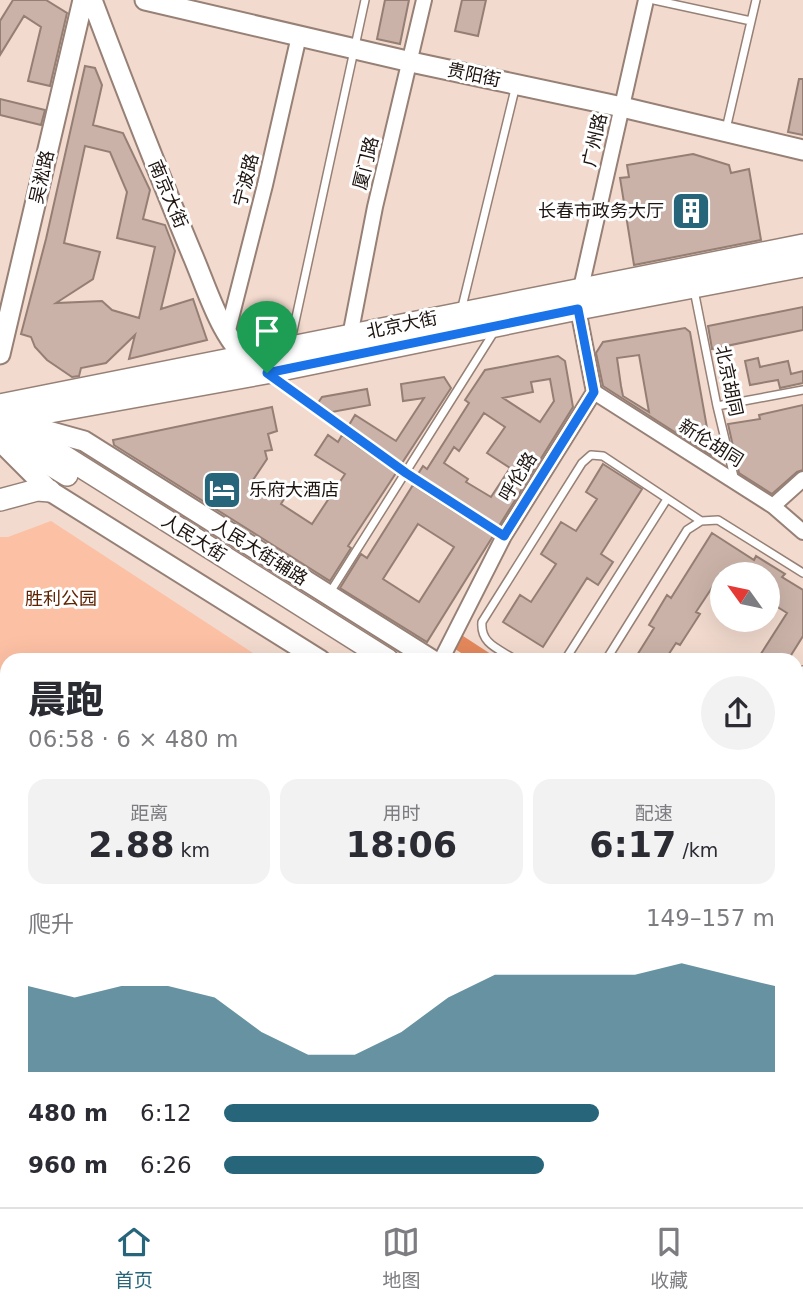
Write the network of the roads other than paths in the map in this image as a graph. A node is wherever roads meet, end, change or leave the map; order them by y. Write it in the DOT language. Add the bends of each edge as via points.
graph roads {
  1 [pos="83,0"];
  2 [pos="92,0"];
  3 [pos="145,0"];
  4 [pos="365,0"];
  5 [pos="424,0"];
  6 [pos="646,0"];
  7 [pos="653,0"];
  8 [pos="756,0"];
  9 [pos="198,6"];
  10 [pos="751,21"];
  11 [pos="299,36"];
  12 [pos="354,48"];
  13 [pos="411,62"];
  14 [pos="516,84"];
  15 [pos="622,107"];
  16 [pos="725,133"];
  17 [pos="803,150"];
  18 [pos="803,245"];
  19 [pos="803,266"];
  20 [pos="694,288"];
  21 [pos="580,298"];
  22 [pos="461,313"];
  23 [pos="498,325"];
  24 [pos="227,334"];
  25 [pos="350,336"];
  26 [pos="290,348"];
  27 [pos="0,354"];
  28 [pos="244,358"];
  29 [pos="267,373"];
  30 [pos="803,390"];
  31 [pos="594,392"];
  32 [pos="717,406"];
  33 [pos="2,419"];
  34 [pos="0,441"];
  35 [pos="406,473"];
  36 [pos="803,479"];
  37 [pos="735,481"];
  38 [pos="50,491"];
  39 [pos="667,499"];
  40 [pos="0,500"];
  41 [pos="774,506"];
  42 [pos="701,522"];
  43 [pos="803,532"];
  44 [pos="504,536"];
  45 [pos="803,573"];
  46 [pos="329,595"];
  47 [pos="309,653"];
  48 [pos="353,653"];
  49 [pos="377,653"];
  50 [pos="421,653"];
  51 [pos="445,653"];
  52 [pos="505,653"];
  53 [pos="569,653"];
  54 [pos="610,653"];
  1 -- 27 [label="main road, 吴淞路"];
  2 -- 24 [label="main road, 南京大街" via="158,173"];
  3 -- 9 [label="main road, 贵阳街"];
  4 -- 12 [label="lane"];
  5 -- 13 [label="street, 厦门路"];
  6 -- 15 [label="street, 广州路"];
  7 -- 10 [label="lane"];
  8 -- 10 [label="lane"];
  9 -- 11 [label="main road, 贵阳街"];
  10 -- 16 [label="lane"];
  11 -- 12 [label="main road, 贵阳街"];
  11 -- 24 [label="street, 宁波路"];
  12 -- 13 [label="main road, 贵阳街"];
  12 -- 26 [label="lane"];
  13 -- 14 [label="main road, 贵阳街"];
  13 -- 25 [label="street, 厦门路" via="375,207"];
  14 -- 15 [label="main road, 贵阳街"];
  14 -- 22 [label="lane"];
  15 -- 16 [label="main road, 贵阳街"];
  15 -- 21 [label="street, 广州路"];
  16 -- 17 [label="main road, 贵阳街"];
  18 -- 21 [label="main road, 北京大街"];
  19 -- 20 [label="main road, 北京大街"];
  20 -- 21 [label="main road, 北京大街"];
  20 -- 32 [label="lane, 北京胡同"];
  21 -- 22 [label="main road, 北京大街"];
  21 -- 23 [label="main road, 北京大街"];
  21 -- 31 [label="street"];
  22 -- 25 [label="main road, 北京大街"];
  23 -- 29 [label="main road, 北京大街"];
  23 -- 35 [label="lane"];
  24 -- 28 [label="main road, 南京大街"];
  25 -- 26 [label="main road, 北京大街"];
  26 -- 28 [label="main road, 北京大街"];
  28 -- 29 [label="main road, 南京大街"];
  28 -- 33 [label="main road, 北京大街"];
  29 -- 33 [label="main road, 北京大街"];
  29 -- 35 [label="lane"];
  30 -- 32 [label="lane"];
  31 -- 37 [label="street, 新伦胡同"];
  31 -- 44 [label="street, 呼伦路"];
  32 -- 37 [label="lane, 北京胡同"];
  33 -- 46 [label="main road, 人民大街辅路" via="84,442"];
  33 -- 48 [label="main road, 人民大街"];
  33 -- 49 [label="main road, 人民大街"];
  34 -- 38 [label="main road"];
  35 -- 44 [label="lane"];
  35 -- 46 [label="lane"];
  36 -- 41 [label="street"];
  37 -- 41 [label="street, 新伦胡同"];
  38 -- 40 [label="main road"];
  38 -- 47 [label="main road"];
  39 -- 42 [label="lane"];
  39 -- 52 [label="lane" via="603,456 592,455 582,463 482,622 481,633 487,642"];
  39 -- 53 [label="lane"];
  41 -- 43 [label="street, 新伦胡同"];
  42 -- 45 [label="lane" via="718,520"];
  42 -- 54 [label="lane" via="687,530"];
  44 -- 51 [label="street, 呼伦路"];
  46 -- 50 [label="main road, 人民大街辅路"];
}
